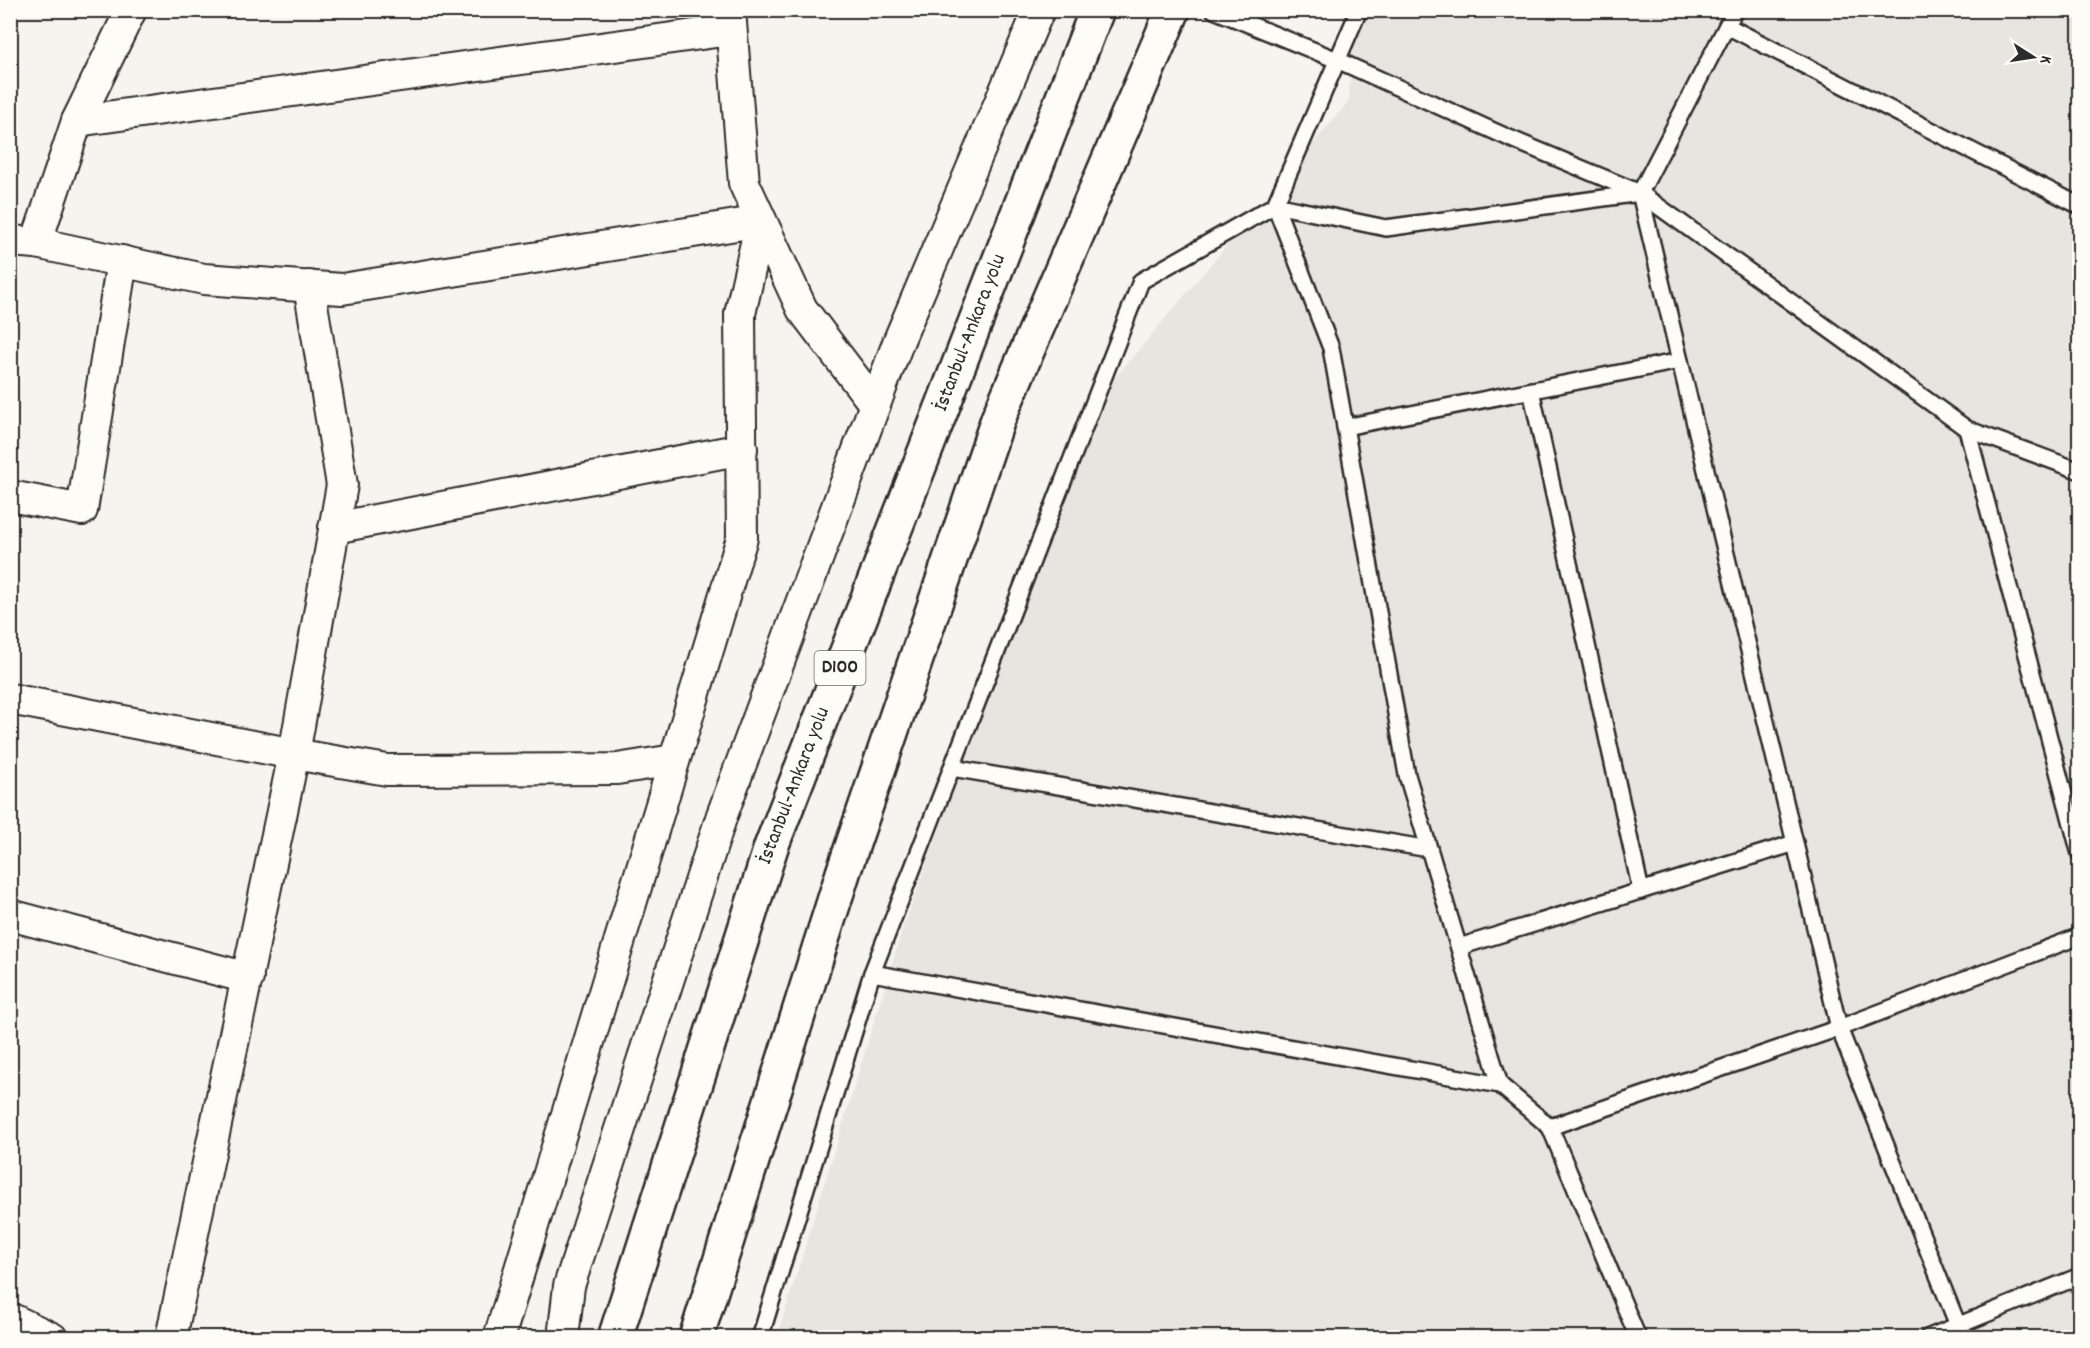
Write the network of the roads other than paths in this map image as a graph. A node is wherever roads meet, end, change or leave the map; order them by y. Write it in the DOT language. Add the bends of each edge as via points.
graph roads {
  1 [pos="131,10"];
  2 [pos="1039,10"];
  3 [pos="1097,10"];
  4 [pos="1173,10"];
  5 [pos="1214,10"];
  6 [pos="1359,10"];
  7 [pos="1735,10"];
  8 [pos="730,20"];
  9 [pos="1727,26"];
  10 [pos="1337,60"];
  11 [pos="77,122"];
  12 [pos="1640,193"];
  13 [pos="1275,205"];
  14 [pos="2079,206"];
  15 [pos="761,221"];
  16 [pos="23,242"];
  17 [pos="122,261"];
  18 [pos="309,286"];
  19 [pos="1680,361"];
  20 [pos="1531,390"];
  21 [pos="874,405"];
  22 [pos="1345,427"];
  23 [pos="1967,429"];
  24 [pos="742,449"];
  25 [pos="2079,471"];
  26 [pos="10,496"];
  27 [pos="334,528"];
  28 [pos="10,699"];
  29 [pos="294,754"];
  30 [pos="674,760"];
  31 [pos="952,768"];
  32 [pos="1795,843"];
  33 [pos="1429,849"];
  34 [pos="2079,854"];
  35 [pos="1641,891"];
  36 [pos="10,915"];
  37 [pos="2079,936"];
  38 [pos="1459,947"];
  39 [pos="872,973"];
  40 [pos="248,978"];
  41 [pos="1839,1028"];
  42 [pos="1500,1085"];
  43 [pos="1550,1127"];
  44 [pos="2079,1276"];
  45 [pos="18,1328"];
  46 [pos="1960,1331"];
  47 [pos="52,1338"];
  48 [pos="171,1338"];
  49 [pos="499,1338"];
  50 [pos="563,1338"];
  51 [pos="615,1338"];
  52 [pos="696,1338"];
  53 [pos="760,1338"];
  54 [pos="1638,1338"];
  55 [pos="1927,1338"];
  1 -- 11 [label="street"];
  2 -- 21 [label="street"];
  3 -- 51 [label="highway, İstanbul-Ankara yolu / D100" via="771,847"];
  4 -- 52 [label="highway" via="998,418 843,873"];
  5 -- 10 [label="lane"];
  6 -- 10 [label="lane"];
  7 -- 9 [label="lane"];
  8 -- 11 [label="street"];
  8 -- 15 [label="street" via="744,183"];
  9 -- 12 [label="lane"];
  9 -- 14 [label="lane"];
  10 -- 12 [label="lane"];
  10 -- 13 [label="lane"];
  11 -- 16 [label="street"];
  12 -- 13 [label="lane" via="1386,228"];
  12 -- 19 [label="lane"];
  12 -- 23 [label="lane"];
  13 -- 22 [label="lane" via="1331,348"];
  13 -- 31 [label="lane" via="1141,281"];
  15 -- 18 [label="street" via="342,289"];
  15 -- 21 [label="street" via="802,309"];
  15 -- 24 [label="street" via="740,314"];
  16 -- 17 [label="street"];
  17 -- 18 [label="street" via="204,279"];
  17 -- 26 [label="street" via="82,510"];
  18 -- 27 [label="street" via="342,485"];
  19 -- 20 [label="lane"];
  19 -- 32 [label="lane"];
  20 -- 22 [label="lane"];
  20 -- 35 [label="lane"];
  21 -- 50 [label="street" via="689,911 569,1286"];
  22 -- 33 [label="lane" via="1407,775"];
  23 -- 25 [label="lane"];
  23 -- 34 [label="lane"];
  24 -- 27 [label="street"];
  24 -- 30 [label="street" via="742,538"];
  27 -- 29 [label="street"];
  28 -- 29 [label="street"];
  29 -- 30 [label="street" via="387,770 617,769"];
  29 -- 40 [label="street"];
  30 -- 49 [label="street"];
  31 -- 33 [label="lane"];
  31 -- 39 [label="lane"];
  32 -- 35 [label="lane"];
  32 -- 41 [label="lane"];
  33 -- 38 [label="lane"];
  35 -- 38 [label="lane"];
  36 -- 40 [label="street"];
  37 -- 41 [label="lane"];
  38 -- 42 [label="lane"];
  39 -- 42 [label="lane"];
  39 -- 53 [label="lane"];
  40 -- 48 [label="street"];
  41 -- 43 [label="lane"];
  41 -- 46 [label="lane"];
  42 -- 43 [label="lane"];
  43 -- 54 [label="lane"];
  44 -- 46 [label="lane"];
  45 -- 47 [label="street"];
  46 -- 55 [label="lane"];
}
